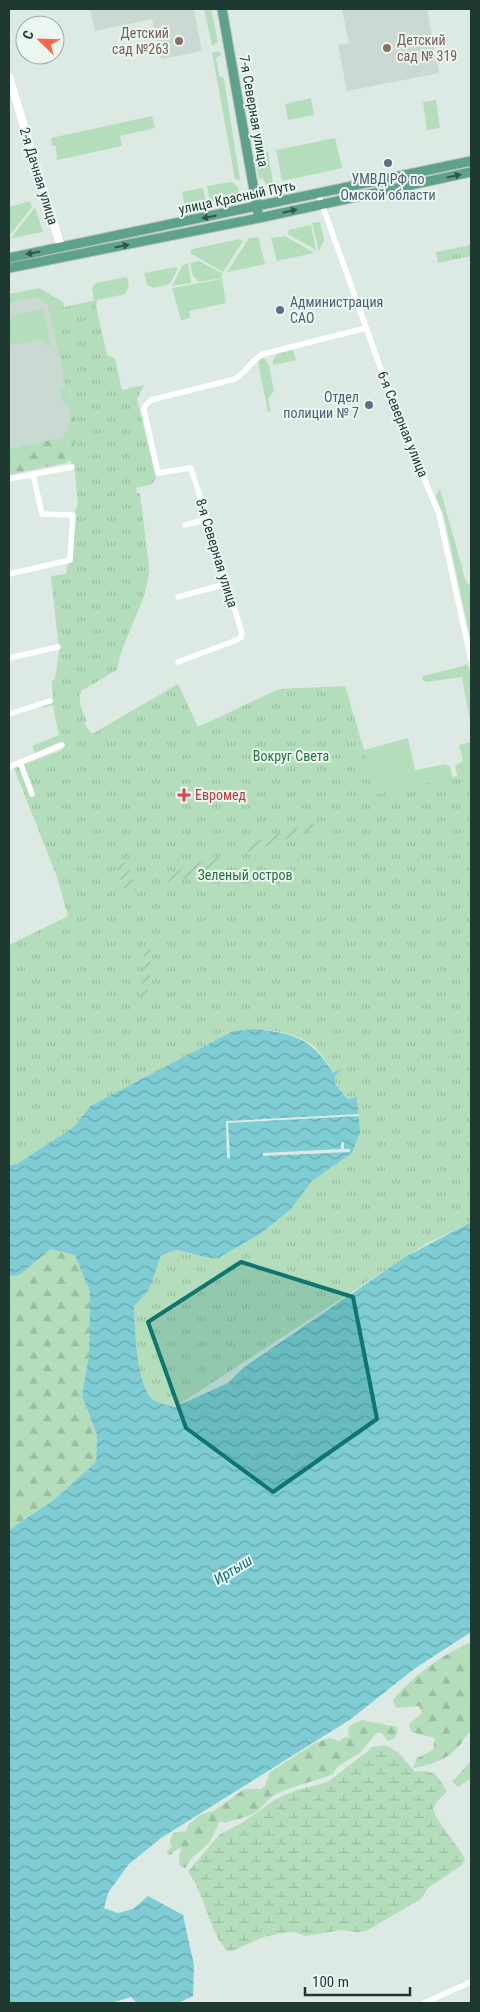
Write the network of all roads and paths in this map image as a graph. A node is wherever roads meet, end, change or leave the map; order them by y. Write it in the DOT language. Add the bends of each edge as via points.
graph roads {
  1 [pos="222,9"];
  2 [pos="9,77"];
  3 [pos="471,161"];
  4 [pos="471,172"];
  5 [pos="318,194"];
  6 [pos="321,204"];
  7 [pos="257,207"];
  8 [pos="259,218"];
  9 [pos="62,247"];
  10 [pos="9,258"];
  11 [pos="9,268"];
  12 [pos="366,328"];
  13 [pos="72,467"];
  14 [pos="33,474"];
  15 [pos="9,478"];
  16 [pos="208,519"];
  17 [pos="185,525"];
  18 [pos="9,574"];
  19 [pos="226,584"];
  20 [pos="178,597"];
  21 [pos="58,647"];
  22 [pos="9,658"];
  23 [pos="471,660"];
  24 [pos="178,662"];
  25 [pos="50,701"];
  26 [pos="9,714"];
  27 [pos="62,745"];
  28 [pos="20,762"];
  29 [pos="9,767"];
  30 [pos="32,794"];
  31 [pos="471,1982"];
  32 [pos="424,2003"];
  1 -- 7 [label="main road, 7-я Северная улица"];
  2 -- 9 [label="street, 2-я Дачная улица"];
  3 -- 5 [label="main road, улица Красный Путь"];
  6 -- 4 [label="main road, улица Красный Путь, one-way"];
  5 -- 6 [label="street, 6-я Северная улица"];
  5 -- 7 [label="main road, улица Красный Путь"];
  8 -- 6 [label="main road, улица Красный Путь, one-way"];
  6 -- 12 [label="street, 6-я Северная улица"];
  7 -- 8 [label="main road, 7-я Северная улица"];
  7 -- 9 [label="main road, улица Красный Путь, one-way"];
  11 -- 8 [label="main road, улица Красный Путь, one-way"];
  9 -- 10 [label="main road, улица Красный Путь, one-way"];
  12 -- 16 [label="street, 8-я Северная улица" via="263,354 235,379 152,400 144,406 158,473 191,468"];
  12 -- 23 [label="street, 6-я Северная улица" via="397,414 439,514"];
  13 -- 14 [label="street"];
  14 -- 15 [label="street"];
  14 -- 18 [label="street" via="42,514 72,515 70,560"];
  16 -- 17 [label="street"];
  16 -- 19 [label="street, 8-я Северная улица"];
  19 -- 20 [label="street"];
  19 -- 24 [label="street, 8-я Северная улица" via="241,637"];
  21 -- 22 [label="street"];
  25 -- 26 [label="street"];
  27 -- 28 [label="street"];
  28 -- 29 [label="street"];
  28 -- 30 [label="street"];
  31 -- 32 [label="street"];
}
